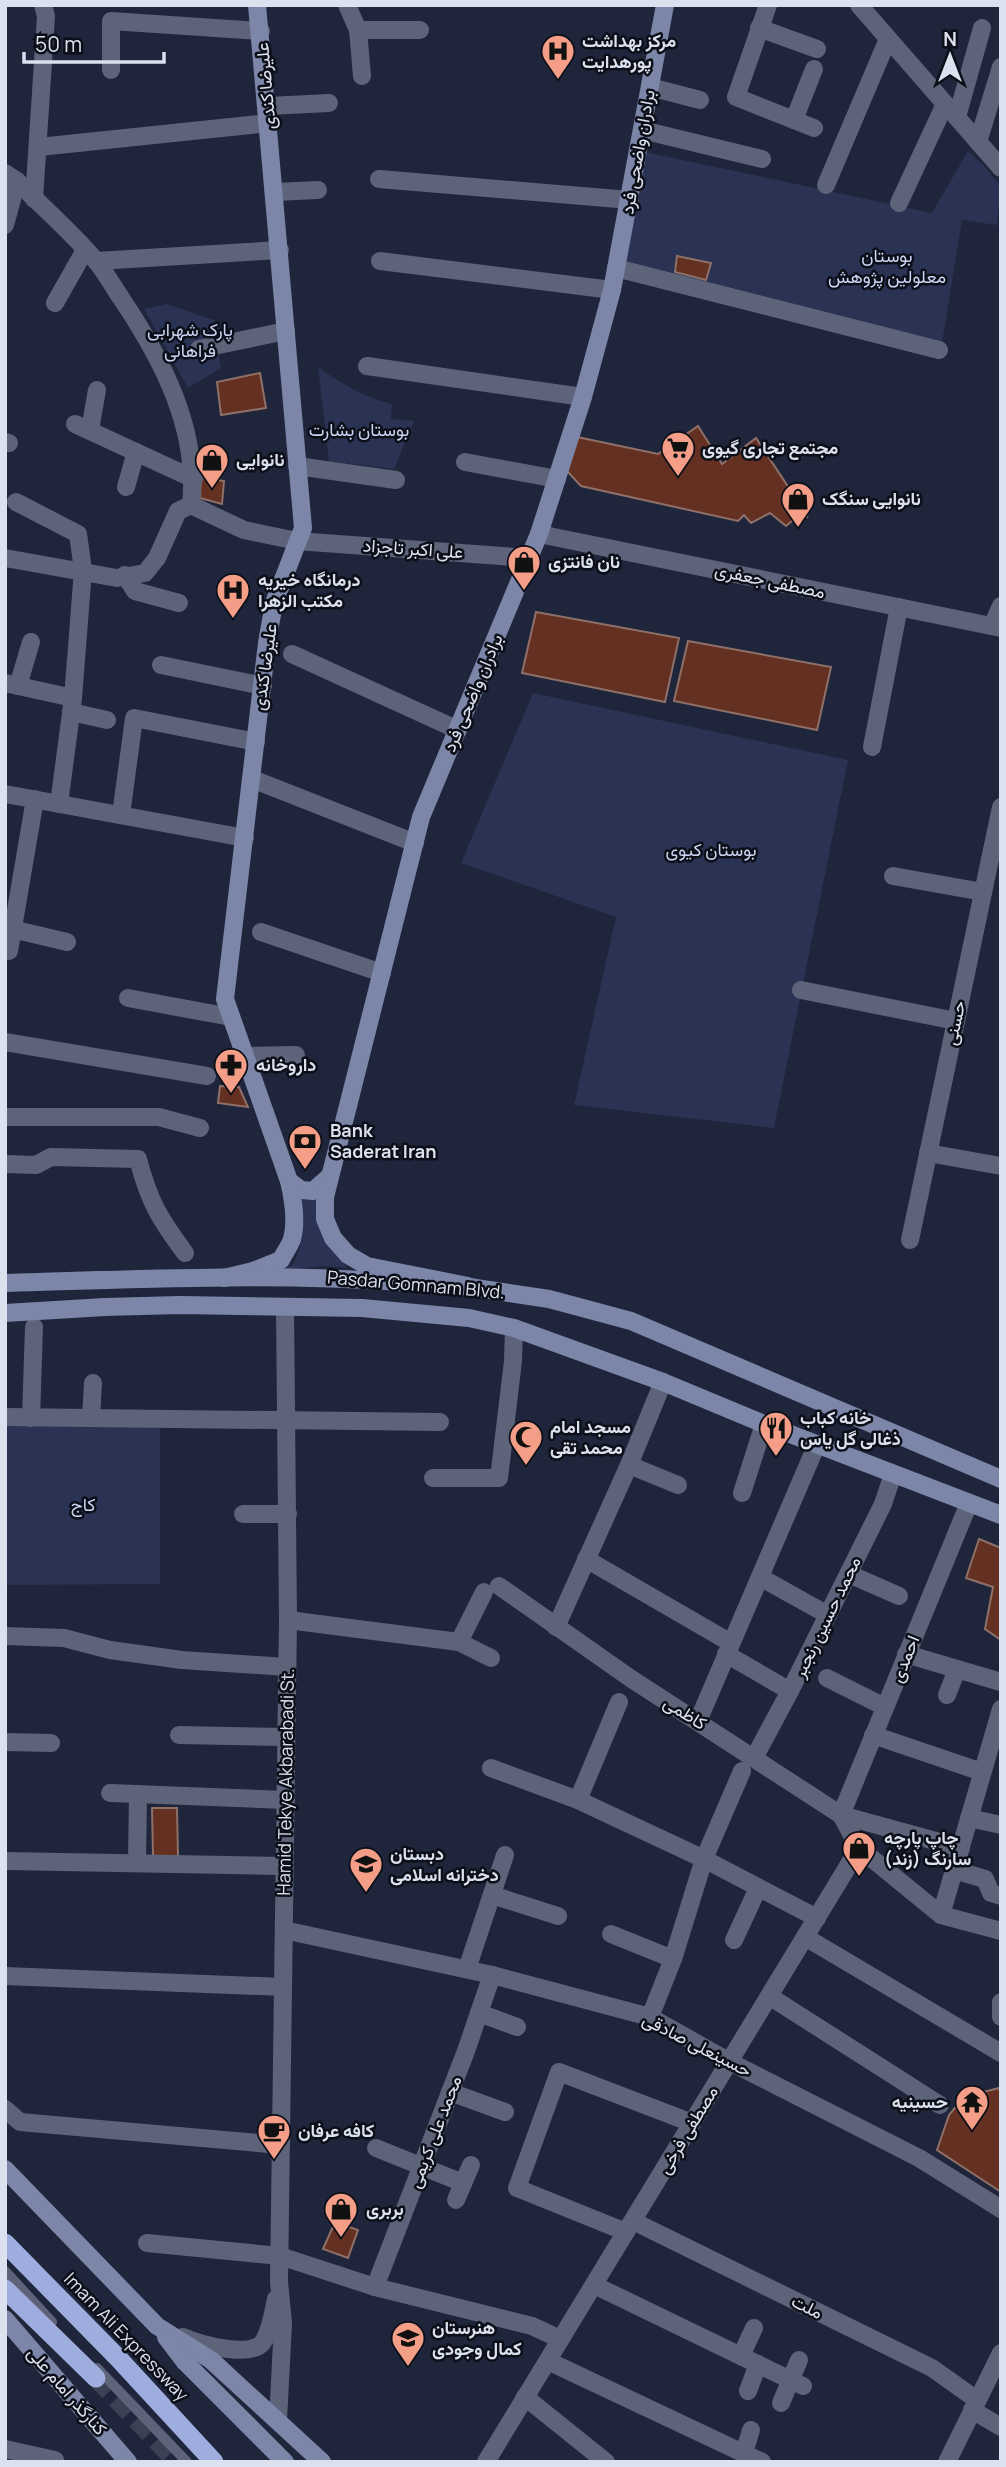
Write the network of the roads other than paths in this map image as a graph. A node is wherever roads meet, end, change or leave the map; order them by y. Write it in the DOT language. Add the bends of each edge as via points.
graph roads {
  1 [pos="43,5"];
  2 [pos="257,5"];
  3 [pos="347,5"];
  4 [pos="664,5"];
  5 [pos="768,5"];
  6 [pos="859,5"];
  7 [pos="130,14"];
  8 [pos="760,28"];
  9 [pos="982,28"];
  10 [pos="358,30"];
  11 [pos="420,30"];
  12 [pos="261,31"];
  13 [pos="888,39"];
  14 [pos="817,49"];
  15 [pos="1001,67"];
  16 [pos="814,69"];
  17 [pos="111,70"];
  18 [pos="362,76"];
  19 [pos="650,87"];
  20 [pos="700,100"];
  21 [pos="329,103"];
  22 [pos="951,111"];
  23 [pos="268,115"];
  24 [pos="794,120"];
  25 [pos="814,128"];
  26 [pos="642,130"];
  27 [pos="978,142"];
  28 [pos="39,147"];
  29 [pos="999,158"];
  30 [pos="762,159"];
  31 [pos="11,177"];
  32 [pos="379,179"];
  33 [pos="826,185"];
  34 [pos="318,190"];
  35 [pos="275,192"];
  36 [pos="34,199"];
  37 [pos="630,200"];
  38 [pos="899,202"];
  39 [pos="5,225"];
  40 [pos="280,250"];
  41 [pos="91,256"];
  42 [pos="380,261"];
  43 [pos="616,268"];
  44 [pos="612,290"];
  45 [pos="55,303"];
  46 [pos="286,331"];
  47 [pos="199,349"];
  48 [pos="939,350"];
  49 [pos="367,366"];
  50 [pos="97,390"];
  51 [pos="583,397"];
  52 [pos="136,452"];
  53 [pos="465,462"];
  54 [pos="297,466"];
  55 [pos="194,479"];
  56 [pos="557,479"];
  57 [pos="396,480"];
  58 [pos="126,487"];
  59 [pos="16,502"];
  60 [pos="191,505"];
  61 [pos="539,534"];
  62 [pos="297,541"];
  63 [pos="5,558"];
  64 [pos="529,558"];
  65 [pos="83,570"];
  66 [pos="121,577"];
  67 [pos="179,604"];
  68 [pos="1001,606"];
  69 [pos="899,607"];
  70 [pos="996,627"];
  71 [pos="31,642"];
  72 [pos="292,654"];
  73 [pos="161,665"];
  74 [pos="11,685"];
  75 [pos="262,686"];
  76 [pos="72,705"];
  77 [pos="107,720"];
  78 [pos="457,730"];
  79 [pos="256,742"];
  80 [pos="872,747"];
  81 [pos="252,779"];
  82 [pos="5,794"];
  83 [pos="35,799"];
  84 [pos="59,803"];
  85 [pos="1001,807"];
  86 [pos="121,815"];
  87 [pos="245,838"];
  88 [pos="415,842"];
  89 [pos="892,876"];
  90 [pos="983,892"];
  91 [pos="12,929"];
  92 [pos="261,932"];
  93 [pos="67,942"];
  94 [pos="6,954"];
  95 [pos="382,973"];
  96 [pos="801,990"];
  97 [pos="128,998"];
  98 [pos="231,1017"];
  99 [pos="956,1021"];
  100 [pos="5,1042"];
  101 [pos="296,1055"];
  102 [pos="245,1056"];
  103 [pos="207,1076"];
  104 [pos="5,1117"];
  105 [pos="200,1128"];
  106 [pos="928,1153"];
  107 [pos="5,1164"];
  108 [pos="1001,1166"];
  109 [pos="330,1176"];
  110 [pos="289,1181"];
  111 [pos="910,1240"];
  112 [pos="185,1253"];
  113 [pos="224,1278"];
  114 [pos="5,1283"];
  115 [pos="468,1286"];
  116 [pos="285,1308"];
  117 [pos="5,1313"];
  118 [pos="34,1327"];
  119 [pos="514,1328"];
  120 [pos="663,1382"];
  121 [pos="93,1383"];
  122 [pos="5,1418"];
  123 [pos="31,1418"];
  124 [pos="91,1418"];
  125 [pos="287,1421"];
  126 [pos="440,1422"];
  127 [pos="764,1424"];
  128 [pos="817,1444"];
  129 [pos="629,1465"];
  130 [pos="893,1474"];
  131 [pos="433,1478"];
  132 [pos="1001,1479"];
  133 [pos="678,1485"];
  134 [pos="743,1493"];
  135 [pos="969,1503"];
  136 [pos="243,1514"];
  137 [pos="288,1514"];
  138 [pos="1001,1515"];
  139 [pos="586,1559"];
  140 [pos="849,1574"];
  141 [pos="760,1577"];
  142 [pos="899,1596"];
  143 [pos="828,1615"];
  144 [pos="288,1620"];
  145 [pos="556,1627"];
  146 [pos="5,1636"];
  147 [pos="459,1642"];
  148 [pos="729,1649"];
  149 [pos="906,1654"];
  150 [pos="491,1658"];
  151 [pos="287,1667"];
  152 [pos="957,1669"];
  153 [pos="827,1678"];
  154 [pos="1001,1682"];
  155 [pos="790,1691"];
  156 [pos="947,1695"];
  157 [pos="620,1702"];
  158 [pos="885,1707"];
  159 [pos="1001,1709"];
  160 [pos="698,1721"];
  161 [pos="179,1735"];
  162 [pos="873,1735"];
  163 [pos="286,1737"];
  164 [pos="996,1740"];
  165 [pos="5,1742"];
  166 [pos="51,1743"];
  167 [pos="748,1765"];
  168 [pos="491,1768"];
  169 [pos="982,1772"];
  170 [pos="110,1793"];
  171 [pos="138,1794"];
  172 [pos="286,1800"];
  173 [pos="578,1800"];
  174 [pos="841,1815"];
  175 [pos="969,1818"];
  176 [pos="1001,1825"];
  177 [pos="961,1847"];
  178 [pos="859,1849"];
  179 [pos="505,1855"];
  180 [pos="704,1859"];
  181 [pos="5,1861"];
  182 [pos="137,1862"];
  183 [pos="284,1866"];
  184 [pos="954,1870"];
  185 [pos="758,1888"];
  186 [pos="492,1895"];
  187 [pos="1001,1896"];
  188 [pos="941,1915"];
  189 [pos="558,1916"];
  190 [pos="817,1918"];
  191 [pos="284,1930"];
  192 [pos="1001,1931"];
  193 [pos="611,1934"];
  194 [pos="805,1937"];
  195 [pos="734,1940"];
  196 [pos="673,1959"];
  197 [pos="467,1969"];
  198 [pos="492,1975"];
  199 [pos="5,1976"];
  200 [pos="284,1987"];
  201 [pos="769,1996"];
  202 [pos="1001,2002"];
  203 [pos="479,2014"];
  204 [pos="650,2017"];
  205 [pos="1001,2017"];
  206 [pos="517,2027"];
  207 [pos="1001,2053"];
  208 [pos="730,2062"];
  209 [pos="450,2092"];
  210 [pos="940,2105"];
  211 [pos="5,2109"];
  212 [pos="505,2112"];
  213 [pos="692,2123"];
  214 [pos="281,2145"];
  215 [pos="376,2148"];
  216 [pos="471,2165"];
  217 [pos="421,2167"];
  218 [pos="5,2169"];
  219 [pos="463,2183"];
  220 [pos="456,2200"];
  221 [pos="1001,2209"];
  222 [pos="629,2226"];
  223 [pos="5,2243"];
  224 [pos="147,2243"];
  225 [pos="280,2256"];
  226 [pos="5,2271"];
  227 [pos="279,2282"];
  228 [pos="594,2285"];
  229 [pos="375,2287"];
  230 [pos="5,2290"];
  231 [pos="5,2319"];
  232 [pos="158,2326"];
  233 [pos="754,2328"];
  234 [pos="560,2339"];
  235 [pos="1001,2353"];
  236 [pos="741,2356"];
  237 [pos="799,2360"];
  238 [pos="548,2361"];
  239 [pos="758,2364"];
  240 [pos="99,2376"];
  241 [pos="797,2383"];
  242 [pos="748,2391"];
  243 [pos="525,2397"];
  244 [pos="781,2403"];
  245 [pos="975,2405"];
  246 [pos="278,2420"];
  247 [pos="1001,2427"];
  248 [pos="751,2430"];
  249 [pos="5,2449"];
  250 [pos="753,2458"];
  251 [pos="55,2460"];
  252 [pos="484,2461"];
  253 [pos="128,2462"];
  254 [pos="187,2462"];
  255 [pos="214,2462"];
  256 [pos="285,2462"];
  257 [pos="322,2462"];
  258 [pos="606,2462"];
  259 [pos="947,2462"];
  1 -- 28 [label="street"];
  2 -- 12 [label="main road, علیرضا کندی"];
  3 -- 10 [label="street"];
  4 -- 19 [label="main road, برادران واضحی فرد"];
  5 -- 8 [label="street"];
  6 -- 13 [label="street"];
  7 -- 12 [label="street"];
  7 -- 17 [label="street" via="111,21"];
  8 -- 14 [label="street"];
  8 -- 24 [label="street" via="736,97"];
  9 -- 22 [label="street"];
  10 -- 11 [label="street"];
  10 -- 18 [label="street"];
  12 -- 23 [label="main road, علیرضا کندی"];
  13 -- 22 [label="street"];
  13 -- 33 [label="street"];
  15 -- 27 [label="street"];
  16 -- 24 [label="street"];
  19 -- 20 [label="street"];
  19 -- 26 [label="main road, برادران واضحی فرد"];
  21 -- 23 [label="street"];
  22 -- 27 [label="street"];
  22 -- 38 [label="street"];
  23 -- 28 [label="street"];
  23 -- 35 [label="main road, علیرضا کندی"];
  24 -- 25 [label="street"];
  26 -- 30 [label="street"];
  26 -- 37 [label="main road, برادران واضحی فرد"];
  27 -- 29 [label="street"];
  28 -- 36 [label="street"];
  31 -- 36 [label="street"];
  31 -- 39 [label="street"];
  32 -- 37 [label="street"];
  34 -- 35 [label="street"];
  35 -- 40 [label="main road, علیرضا کندی"];
  36 -- 41 [label="street"];
  37 -- 43 [label="main road, برادران واضحی فرد"];
  40 -- 41 [label="street"];
  40 -- 46 [label="main road, علیرضا کندی"];
  41 -- 45 [label="street"];
  41 -- 55 [label="street" via="174,389"];
  42 -- 44 [label="street"];
  43 -- 44 [label="main road, برادران واضحی فرد"];
  43 -- 48 [label="street"];
  44 -- 51 [label="main road, برادران واضحی فرد"];
  46 -- 47 [label="street"];
  46 -- 54 [label="main road, علیرضا کندی"];
  49 -- 51 [label="street"];
  50 -- 52 [label="street" via="83,427"];
  51 -- 56 [label="main road, برادران واضحی فرد"];
  52 -- 55 [label="street"];
  52 -- 58 [label="street"];
  53 -- 56 [label="street"];
  54 -- 57 [label="street"];
  54 -- 62 [label="main road, علیرضا کندی" via="303,528"];
  55 -- 60 [label="street"];
  56 -- 61 [label="main road, برادران واضحی فرد"];
  59 -- 65 [label="street" via="78,534"];
  60 -- 62 [label="street, علی اکبر تاجزاد" via="244,530"];
  60 -- 66 [label="street" via="178,511 157,558 145,573"];
  61 -- 64 [label="main road, برادران واضحی فرد"];
  61 -- 69 [label="street, مصطفی جعفری"];
  62 -- 64 [label="street, علی اکبر تاجزاد"];
  62 -- 75 [label="main road, علیرضا کندی" via="274,604"];
  63 -- 65 [label="street"];
  64 -- 78 [label="main road, برادران واضحی فرد"];
  65 -- 66 [label="street"];
  65 -- 76 [label="street"];
  66 -- 67 [label="street" via="135,592"];
  68 -- 70 [label="street"];
  69 -- 70 [label="street, مصطفی جعفری"];
  69 -- 80 [label="street"];
  71 -- 74 [label="street"];
  72 -- 78 [label="street"];
  73 -- 75 [label="street"];
  74 -- 76 [label="street"];
  75 -- 79 [label="main road, علیرضا کندی"];
  76 -- 77 [label="street"];
  76 -- 84 [label="street"];
  78 -- 88 [label="main road, برادران واضحی فرد"];
  79 -- 81 [label="main road, علیرضا کندی"];
  79 -- 86 [label="street" via="134,718"];
  81 -- 87 [label="main road, علیرضا کندی"];
  81 -- 88 [label="street"];
  82 -- 83 [label="street"];
  83 -- 84 [label="street"];
  83 -- 91 [label="street"];
  84 -- 86 [label="street"];
  85 -- 90 [label="street, حسنی"];
  86 -- 87 [label="street"];
  87 -- 98 [label="main road, علیرضا کندی" via="225,999"];
  88 -- 95 [label="main road, برادران واضحی فرد"];
  89 -- 90 [label="street"];
  90 -- 99 [label="street, حسنی"];
  91 -- 93 [label="street"];
  91 -- 94 [label="street"];
  92 -- 95 [label="street"];
  95 -- 109 [label="main road, برادران واضحی فرد"];
  96 -- 99 [label="street"];
  97 -- 98 [label="street"];
  98 -- 102 [label="main road, علیرضا کندی"];
  99 -- 106 [label="street, حسنی"];
  100 -- 103 [label="street"];
  101 -- 102 [label="street"];
  102 -- 110 [label="main road, علیرضا کندی"];
  104 -- 105 [label="street" via="159,1117"];
  106 -- 108 [label="street"];
  106 -- 111 [label="street, حسنی"];
  107 -- 112 [label="street" via="36,1165 51,1157 138,1159 159,1218"];
  109 -- 110 [label="main road" via="313,1191 301,1190"];
  109 -- 115 [label="main road, برادران واضحی فرد" via="326,1219 348,1255 367,1266"];
  110 -- 113 [label="main road, علیرضا کندی" via="292,1238 281,1259"];
  113 -- 114 [label="main road, Pasdar Gomnam Blvd."];
  113 -- 115 [label="main road, Pasdar Gomnam Blvd." via="322,1277"];
  115 -- 132 [label="main road, Pasdar Gomnam Blvd." via="550,1299 631,1321"];
  116 -- 117 [label="main road, Pasdar Gomnam Blvd." via="180,1305"];
  116 -- 119 [label="main road, Pasdar Gomnam Blvd." via="469,1318"];
  116 -- 125 [label="street, Hamid Tekye Akbarabadi St."];
  118 -- 123 [label="street"];
  119 -- 120 [label="main road, Pasdar Gomnam Blvd."];
  119 -- 131 [label="street" via="499,1478"];
  120 -- 127 [label="main road, Pasdar Gomnam Blvd."];
  120 -- 129 [label="street"];
  121 -- 124 [label="street"];
  122 -- 123 [label="street"];
  123 -- 124 [label="street"];
  124 -- 125 [label="street"];
  125 -- 126 [label="street"];
  125 -- 137 [label="street, Hamid Tekye Akbarabadi St."];
  127 -- 128 [label="main road, Pasdar Gomnam Blvd."];
  127 -- 134 [label="street"];
  128 -- 130 [label="main road, Pasdar Gomnam Blvd."];
  128 -- 141 [label="street"];
  129 -- 133 [label="street"];
  129 -- 139 [label="street"];
  130 -- 135 [label="main road, Pasdar Gomnam Blvd."];
  130 -- 140 [label="street, محمد حسین رنجبر"];
  135 -- 138 [label="main road, Pasdar Gomnam Blvd."];
  135 -- 149 [label="street, احمدی"];
  136 -- 137 [label="street"];
  137 -- 144 [label="street, Hamid Tekye Akbarabadi St."];
  139 -- 145 [label="street"];
  139 -- 148 [label="street"];
  140 -- 142 [label="street"];
  140 -- 143 [label="street, محمد حسین رنجبر"];
  141 -- 143 [label="street"];
  141 -- 148 [label="street"];
  143 -- 155 [label="street, محمد حسین رنجبر"];
  144 -- 147 [label="street"];
  144 -- 151 [label="street, Hamid Tekye Akbarabadi St."];
  145 -- 147 [label="street, کاظمی" via="492,1589"];
  145 -- 160 [label="street, کاظمی"];
  146 -- 151 [label="street" via="64,1638 182,1660"];
  147 -- 150 [label="street"];
  148 -- 155 [label="street"];
  148 -- 160 [label="street"];
  149 -- 152 [label="street"];
  149 -- 158 [label="street, احمدی"];
  151 -- 163 [label="street, Hamid Tekye Akbarabadi St."];
  152 -- 154 [label="street"];
  152 -- 156 [label="street"];
  153 -- 158 [label="street"];
  155 -- 167 [label="street, محمد حسین رنجبر"];
  157 -- 173 [label="street"];
  158 -- 162 [label="street, احمدی"];
  159 -- 164 [label="street"];
  160 -- 167 [label="street, کاظمی"];
  161 -- 163 [label="street"];
  162 -- 169 [label="street"];
  162 -- 174 [label="street, احمدی"];
  163 -- 172 [label="street, Hamid Tekye Akbarabadi St."];
  164 -- 169 [label="street"];
  165 -- 166 [label="street"];
  167 -- 174 [label="street, کاظمی"];
  167 -- 180 [label="street, محمد حسین رنجبر"];
  168 -- 173 [label="street"];
  169 -- 175 [label="street"];
  170 -- 171 [label="street"];
  171 -- 172 [label="street"];
  171 -- 182 [label="street"];
  172 -- 183 [label="street, Hamid Tekye Akbarabadi St."];
  173 -- 180 [label="street"];
  174 -- 177 [label="street"];
  174 -- 178 [label="street, کاظمی"];
  175 -- 176 [label="street"];
  175 -- 177 [label="street"];
  177 -- 184 [label="street"];
  178 -- 188 [label="street"];
  178 -- 190 [label="street, مصطفی فرخی"];
  179 -- 186 [label="street"];
  180 -- 185 [label="street"];
  180 -- 196 [label="street, محمد حسین رنجبر"];
  181 -- 182 [label="street"];
  182 -- 183 [label="street"];
  183 -- 191 [label="street, Hamid Tekye Akbarabadi St."];
  184 -- 187 [label="street" via="985,1879 991,1893"];
  184 -- 188 [label="street"];
  185 -- 190 [label="street"];
  185 -- 195 [label="street"];
  186 -- 189 [label="street"];
  186 -- 197 [label="street"];
  188 -- 192 [label="street"];
  190 -- 194 [label="street, مصطفی فرخی"];
  191 -- 197 [label="street, حسینعلی صادقی"];
  191 -- 200 [label="street, Hamid Tekye Akbarabadi St."];
  193 -- 196 [label="street"];
  194 -- 201 [label="street, مصطفی فرخی"];
  194 -- 207 [label="street"];
  196 -- 204 [label="street, محمد حسین رنجبر"];
  197 -- 198 [label="street, حسینعلی صادقی"];
  198 -- 203 [label="street, محمد علی کریمی"];
  198 -- 204 [label="street, حسینعلی صادقی"];
  199 -- 200 [label="street"];
  200 -- 214 [label="street, Hamid Tekye Akbarabadi St."];
  201 -- 208 [label="street, مصطفی فرخی"];
  201 -- 210 [label="street"];
  202 -- 205 [label="street"];
  203 -- 206 [label="street"];
  203 -- 209 [label="street, محمد علی کریمی"];
  204 -- 208 [label="street, حسینعلی صادقی"];
  208 -- 213 [label="street, مصطفی فرخی"];
  208 -- 221 [label="street, حسینعلی صادقی" via="919,2158"];
  209 -- 212 [label="street"];
  209 -- 217 [label="street, محمد علی کریمی"];
  211 -- 214 [label="street" via="20,2122"];
  213 -- 222 [label="street, مصطفی فرخی"];
  213 -- 222 [label="street, ملت" via="559,2072 517,2188"];
  214 -- 225 [label="street, Hamid Tekye Akbarabadi St."];
  215 -- 217 [label="street"];
  216 -- 219 [label="street"];
  217 -- 219 [label="street"];
  217 -- 229 [label="street, محمد علی کریمی"];
  218 -- 232 [label="main road"];
  219 -- 220 [label="street"];
  222 -- 228 [label="street, مصطفی فرخی"];
  222 -- 245 [label="street, ملت" via="932,2368"];
  223 -- 255 [label="highway, Imam Ali Expressway"];
  224 -- 225 [label="street"];
  225 -- 227 [label="street, Hamid Tekye Akbarabadi St."];
  225 -- 229 [label="street"];
  226 -- 240 [label="lane"];
  227 -- 232 [label="street" via="263,2342 250,2350 200,2344"];
  227 -- 246 [label="street" via="283,2323"];
  228 -- 234 [label="street, مصطفی فرخی"];
  228 -- 236 [label="street"];
  229 -- 234 [label="street" via="532,2326"];
  230 -- 240 [label="highway"];
  231 -- 253 [label="main road, کنارگذر امام علی"];
  232 -- 246 [label="main road" via="211,2360"];
  232 -- 256 [label="main road" via="185,2362"];
  233 -- 236 [label="street"];
  234 -- 238 [label="street, مصطفی فرخی"];
  235 -- 245 [label="street"];
  236 -- 239 [label="street"];
  237 -- 241 [label="street"];
  238 -- 243 [label="street, مصطفی فرخی"];
  238 -- 250 [label="street"];
  239 -- 241 [label="street"];
  239 -- 242 [label="street"];
  240 -- 254 [label="lane"];
  241 -- 244 [label="street"];
  243 -- 252 [label="street, مصطفی فرخی"];
  243 -- 258 [label="street"];
  245 -- 247 [label="street, ملت"];
  245 -- 259 [label="street"];
  246 -- 257 [label="main road"];
  248 -- 250 [label="street"];
  249 -- 251 [label="street"];
}
